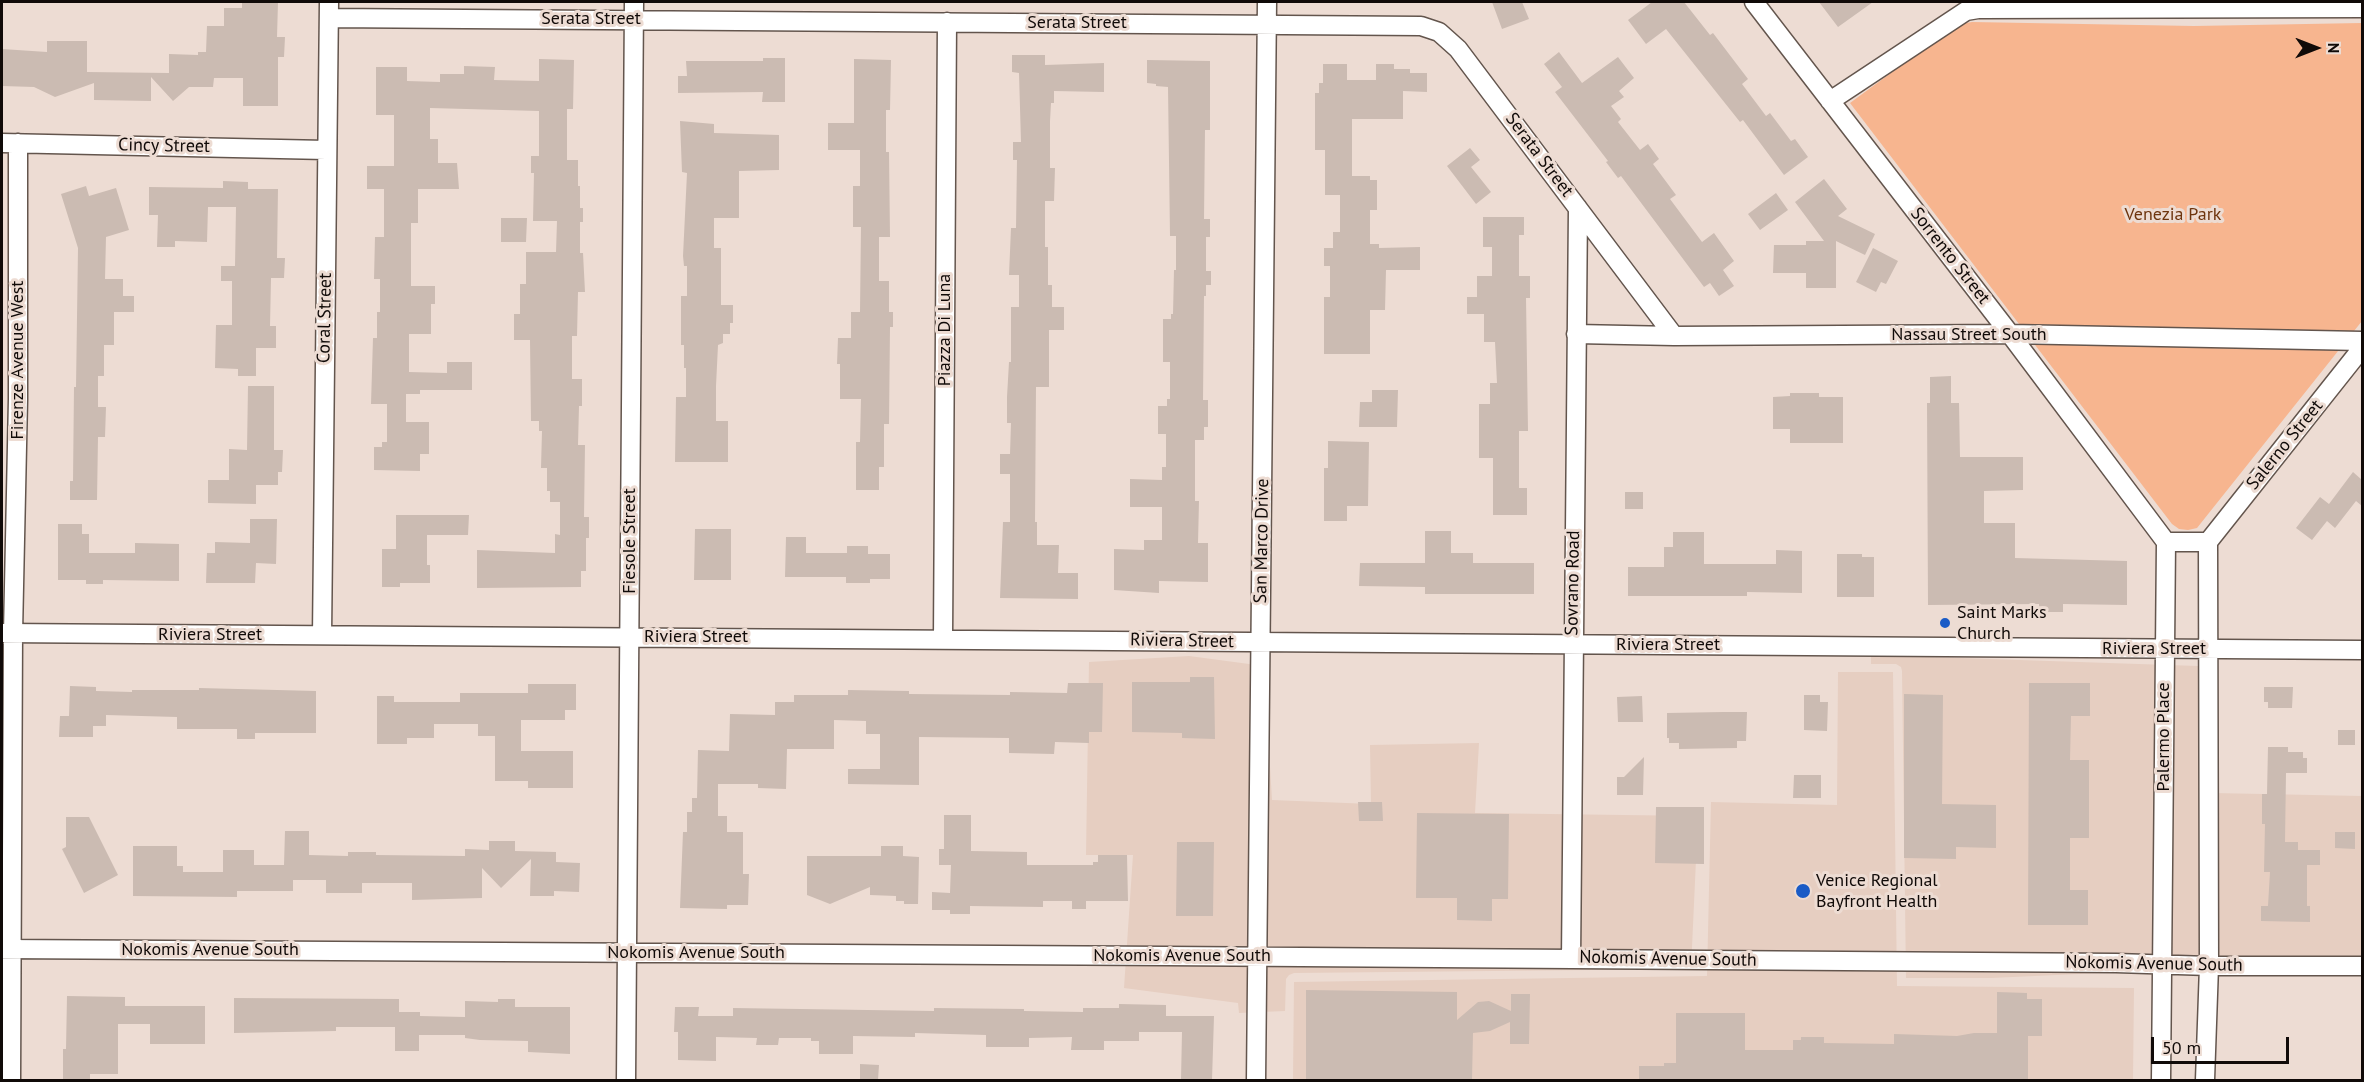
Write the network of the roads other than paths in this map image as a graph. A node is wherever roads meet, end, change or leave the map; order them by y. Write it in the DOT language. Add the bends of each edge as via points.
graph roads {
  1 [pos="1267,2"];
  2 [pos="1754,2"];
  3 [pos="2192,5"];
  4 [pos="2362,8"];
  5 [pos="329,10"];
  6 [pos="634,10"];
  7 [pos="947,22"];
  8 [pos="1267,25"];
  9 [pos="1830,101"];
  10 [pos="10,143"];
  11 [pos="326,150"];
  12 [pos="1578,208"];
  13 [pos="1576,334"];
  14 [pos="2010,334"];
  15 [pos="1674,336"];
  16 [pos="2362,341"];
  17 [pos="2362,348"];
  18 [pos="10,399"];
  19 [pos="2166,542"];
  20 [pos="2208,542"];
  21 [pos="7,633"];
  22 [pos="322,636"];
  23 [pos="629,637"];
  24 [pos="943,639"];
  25 [pos="1261,642"];
  26 [pos="1573,645"];
  27 [pos="2165,649"];
  28 [pos="2210,649"];
  29 [pos="2362,650"];
  30 [pos="7,949"];
  31 [pos="625,953"];
  32 [pos="1257,956"];
  33 [pos="1571,958"];
  34 [pos="2163,965"];
  35 [pos="2209,966"];
  36 [pos="2362,966"];
  37 [pos="12,1080"];
  38 [pos="626,1080"];
  39 [pos="1256,1080"];
  40 [pos="2162,1080"];
  41 [pos="2205,1080"];
  1 -- 8 [label="street, San Marco Drive"];
  2 -- 9 [label="street, Sorrento Street"];
  3 -- 4 [label="street"];
  3 -- 9 [label="street" via="1966,11"];
  5 -- 6 [label="street, Serata Street"];
  5 -- 11 [label="street, Coral Street"];
  6 -- 7 [label="street, Serata Street"];
  6 -- 23 [label="street, Fiesole Street"];
  7 -- 8 [label="street, Serata Street"];
  7 -- 24 [label="street, Piazza Di Luna"];
  8 -- 12 [label="street, Serata Street" via="1421,26 1438,32 1458,49"];
  8 -- 25 [label="street, San Marco Drive"];
  9 -- 14 [label="street, Sorrento Street"];
  10 -- 11 [label="street, Cincy Street"];
  10 -- 18 [label="street, Firenze Avenue West"];
  11 -- 22 [label="street, Coral Street"];
  12 -- 13 [label="street, Sovrano Road"];
  12 -- 15 [label="street, Serata Street"];
  13 -- 15 [label="street, Nassau Street South"];
  13 -- 26 [label="street, Sovrano Road"];
  14 -- 15 [label="street, Nassau Street South"];
  14 -- 16 [label="street, Nassau Street South"];
  14 -- 19 [label="street, Sorrento Street"];
  17 -- 20 [label="street, Salerno Street"];
  18 -- 21 [label="street, Firenze Avenue West"];
  19 -- 20 [label="street"];
  19 -- 27 [label="street, Palermo Place"];
  20 -- 28 [label="street"];
  21 -- 22 [label="street, Riviera Street"];
  21 -- 30 [label="street, Firenze Avenue West"];
  22 -- 23 [label="street, Riviera Street"];
  23 -- 24 [label="street, Riviera Street"];
  23 -- 31 [label="street, Fiesole Street"];
  24 -- 25 [label="street, Riviera Street"];
  25 -- 26 [label="street, Riviera Street"];
  25 -- 32 [label="street, San Marco Drive"];
  26 -- 27 [label="street, Riviera Street"];
  26 -- 33 [label="street, Sovrano Road"];
  27 -- 28 [label="street, Riviera Street"];
  27 -- 34 [label="street, Palermo Place"];
  28 -- 29 [label="street, Riviera Street"];
  28 -- 35 [label="street"];
  30 -- 31 [label="street, Nokomis Avenue South"];
  30 -- 37 [label="street, Firenze Avenue West"];
  31 -- 32 [label="street, Nokomis Avenue South"];
  31 -- 38 [label="street, Fiesole Street"];
  32 -- 33 [label="street, Nokomis Avenue South"];
  32 -- 39 [label="street, San Marco Drive"];
  33 -- 34 [label="street, Nokomis Avenue South"];
  34 -- 35 [label="street, Nokomis Avenue South"];
  34 -- 40 [label="street, Palermo Place"];
  35 -- 36 [label="street, Nokomis Avenue South"];
  35 -- 41 [label="street"];
}
